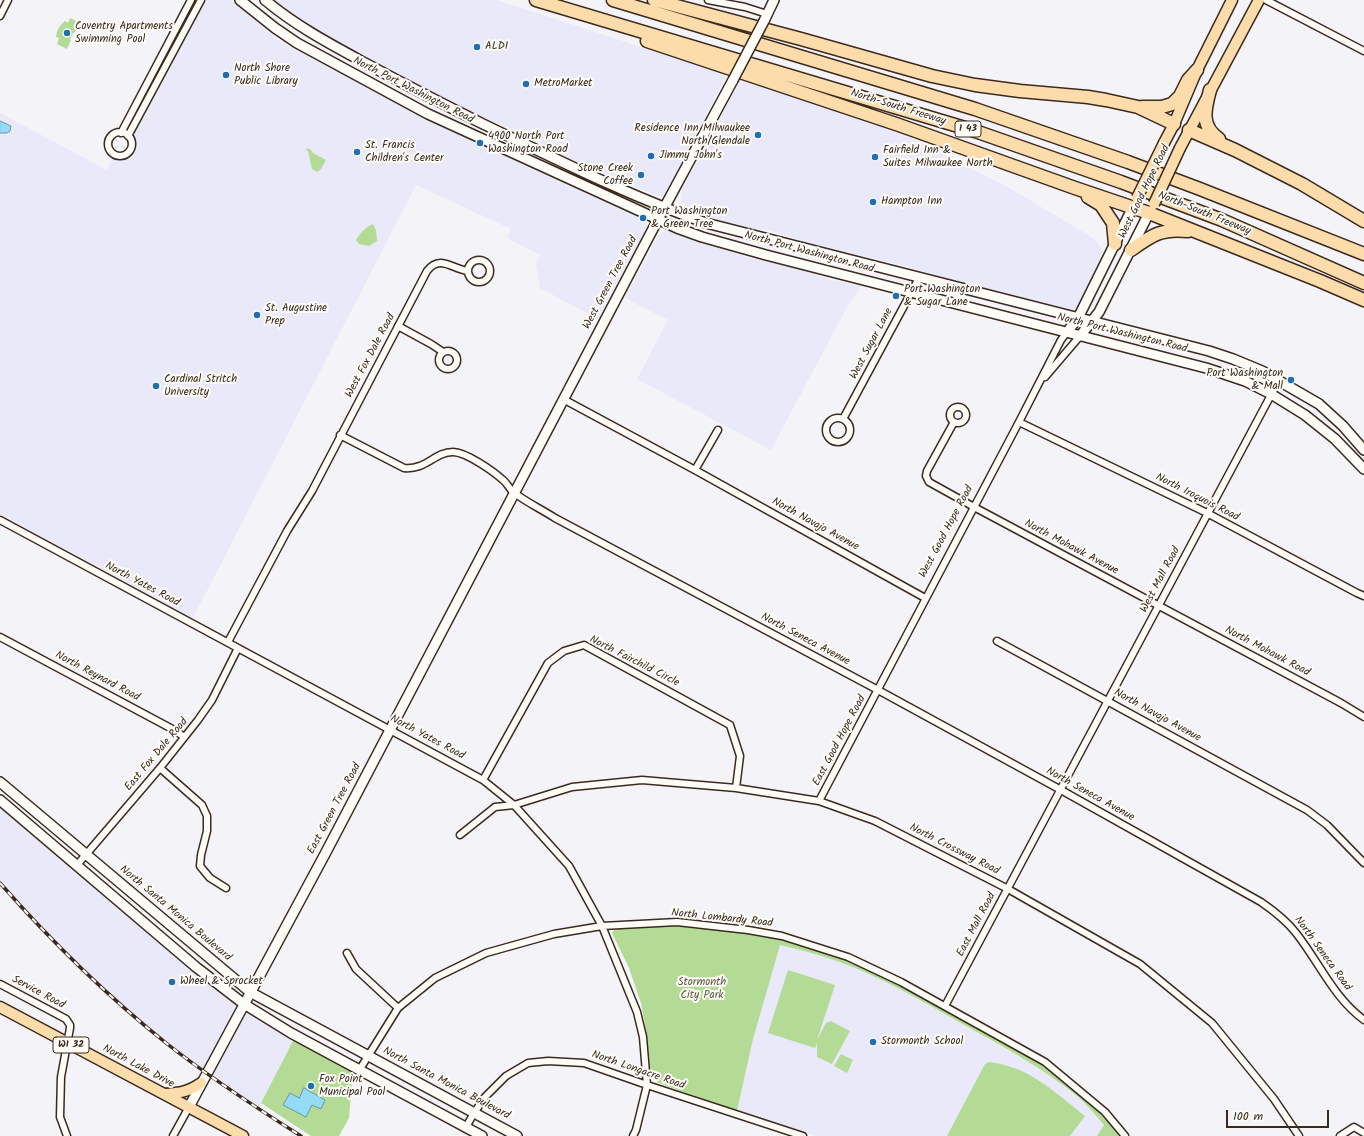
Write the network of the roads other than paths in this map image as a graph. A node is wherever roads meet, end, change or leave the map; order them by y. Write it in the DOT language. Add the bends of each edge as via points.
graph roads {
  1 [pos="8,0"];
  2 [pos="191,0"];
  3 [pos="201,0"];
  4 [pos="240,0"];
  5 [pos="265,0"];
  6 [pos="536,0"];
  7 [pos="613,0"];
  8 [pos="654,0"];
  9 [pos="708,0"];
  10 [pos="774,0"];
  11 [pos="1232,0"];
  12 [pos="1258,0"];
  13 [pos="1266,0"];
  14 [pos="561,7"];
  15 [pos="0,16"];
  16 [pos="765,18"];
  17 [pos="1364,51"];
  18 [pos="1197,70"];
  19 [pos="1210,90"];
  20 [pos="1138,107"];
  21 [pos="1174,124"];
  22 [pos="1189,130"];
  23 [pos="121,133"];
  24 [pos="128,136"];
  25 [pos="1235,150"];
  26 [pos="1075,188"];
  27 [pos="1135,202"];
  28 [pos="665,208"];
  29 [pos="1152,208"];
  30 [pos="658,219"];
  31 [pos="1364,221"];
  32 [pos="706,223"];
  33 [pos="1201,233"];
  34 [pos="702,238"];
  35 [pos="1115,244"];
  36 [pos="1131,250"];
  37 [pos="1364,254"];
  38 [pos="865,263"];
  39 [pos="468,271"];
  40 [pos="858,278"];
  41 [pos="919,278"];
  42 [pos="1364,282"];
  43 [pos="911,292"];
  44 [pos="1364,300"];
  45 [pos="1078,318"];
  46 [pos="1092,322"];
  47 [pos="398,326"];
  48 [pos="1067,332"];
  49 [pos="1141,334"];
  50 [pos="1080,336"];
  51 [pos="1175,343"];
  52 [pos="1136,350"];
  53 [pos="443,352"];
  54 [pos="1170,359"];
  55 [pos="1279,380"];
  56 [pos="1038,384"];
  57 [pos="1271,394"];
  58 [pos="563,399"];
  59 [pos="843,419"];
  60 [pos="954,422"];
  61 [pos="1019,422"];
  62 [pos="718,430"];
  63 [pos="340,435"];
  64 [pos="1364,450"];
  65 [pos="1364,469"];
  66 [pos="695,470"];
  67 [pos="514,492"];
  68 [pos="974,507"];
  69 [pos="1207,513"];
  70 [pos="0,520"];
  71 [pos="1364,596"];
  72 [pos="925,598"];
  73 [pos="1158,606"];
  74 [pos="0,636"];
  75 [pos="997,641"];
  76 [pos="228,642"];
  77 [pos="238,648"];
  78 [pos="878,690"];
  79 [pos="1108,701"];
  80 [pos="1364,717"];
  81 [pos="390,730"];
  82 [pos="184,737"];
  83 [pos="160,768"];
  84 [pos="483,780"];
  85 [pos="0,782"];
  86 [pos="736,788"];
  87 [pos="1061,790"];
  88 [pos="0,800"];
  89 [pos="819,801"];
  90 [pos="514,805"];
  91 [pos="460,835"];
  92 [pos="85,854"];
  93 [pos="1364,863"];
  94 [pos="77,865"];
  95 [pos="226,888"];
  96 [pos="1008,889"];
  97 [pos="1261,902"];
  98 [pos="602,926"];
  99 [pos="347,953"];
  100 [pos="0,984"];
  101 [pos="250,992"];
  102 [pos="244,1004"];
  103 [pos="945,1006"];
  104 [pos="0,1007"];
  105 [pos="398,1008"];
  106 [pos="298,1018"];
  107 [pos="1364,1020"];
  108 [pos="292,1033"];
  109 [pos="68,1043"];
  110 [pos="367,1056"];
  111 [pos="360,1069"];
  112 [pos="201,1083"];
  113 [pos="647,1085"];
  114 [pos="164,1094"];
  115 [pos="189,1107"];
  116 [pos="474,1113"];
  117 [pos="466,1128"];
  118 [pos="1364,1133"];
  119 [pos="67,1136"];
  120 [pos="173,1136"];
  121 [pos="243,1136"];
  122 [pos="482,1136"];
  123 [pos="517,1136"];
  124 [pos="633,1136"];
  125 [pos="803,1136"];
  126 [pos="1125,1136"];
  127 [pos="1299,1136"];
  128 [pos="1340,1136"];
  1 -- 15 [label="street"];
  2 -- 23 [label="street"];
  3 -- 24 [label="street"];
  4 -- 30 [label="main road, North Port Washington Road" via="301,46 428,114"];
  5 -- 28 [label="main road, North Port Washington Road" via="309,32 422,94 585,173"];
  6 -- 14 [label="highway, North-South Freeway / I 43"];
  7 -- 37 [label="highway, North-South Freeway / I 43" via="975,109 1128,162"];
  8 -- 20 [label="highway" via="943,79 1020,91 1088,97"];
  9 -- 16 [label="street" via="756,10"];
  10 -- 16 [label="main road, West Green Tree Road"];
  11 -- 18 [label="main road, West Good Hope Road"];
  12 -- 19 [label="main road, West Good Hope Road"];
  13 -- 17 [label="street"];
  14 -- 26 [label="highway" via="594,24 899,125"];
  14 -- 42 [label="highway, North-South Freeway / I 43" via="975,131 1222,220"];
  16 -- 28 [label="main road, West Green Tree Road, bridge"];
  18 -- 20 [label="highway" via="1172,104 1162,107"];
  18 -- 21 [label="main road, West Good Hope Road"];
  19 -- 22 [label="main road, West Good Hope Road"];
  19 -- 25 [label="highway" via="1206,107 1207,128 1212,135"];
  20 -- 21 [label="highway"];
  21 -- 22 [label="main road"];
  21 -- 27 [label="main road, West Good Hope Road, bridge"];
  22 -- 25 [label="highway"];
  22 -- 29 [label="main road, West Good Hope Road, bridge"];
  23 -- 24 [label="street"];
  23 -- 24 [label="street" via="113,134 108,141 109,149 114,155 122,156 128,152 131,146"];
  25 -- 31 [label="highway" via="1302,184"];
  26 -- 27 [label="highway"];
  26 -- 35 [label="highway" via="1101,205 1113,223"];
  27 -- 29 [label="highway"];
  27 -- 35 [label="main road, West Good Hope Road"];
  28 -- 30 [label="main road, West Green Tree Road"];
  28 -- 32 [label="main road, North Port Washington Road"];
  29 -- 33 [label="highway"];
  29 -- 36 [label="main road, West Good Hope Road"];
  30 -- 34 [label="main road, North Port Washington Road"];
  30 -- 58 [label="main road, West Green Tree Road"];
  32 -- 34 [label="main road"];
  32 -- 38 [label="main road, North Port Washington Road"];
  33 -- 36 [label="highway" via="1166,231 1156,234"];
  33 -- 44 [label="highway"];
  34 -- 40 [label="main road, North Port Washington Road"];
  35 -- 45 [label="main road, West Good Hope Road"];
  36 -- 46 [label="main road, West Good Hope Road"];
  38 -- 40 [label="main road"];
  38 -- 41 [label="main road, North Port Washington Road"];
  39 -- 47 [label="street, West Fox Dale Road" via="447,263 433,265"];
  40 -- 43 [label="main road, North Port Washington Road"];
  41 -- 43 [label="street, West Sugar Lane"];
  41 -- 45 [label="main road, North Port Washington Road"];
  43 -- 48 [label="main road, North Port Washington Road"];
  43 -- 59 [label="street, West Sugar Lane"];
  45 -- 46 [label="main road, North Port Washington Road"];
  45 -- 48 [label="main road, West Good Hope Road"];
  46 -- 49 [label="main road, North Port Washington Road"];
  46 -- 50 [label="main road, West Good Hope Road"];
  47 -- 53 [label="street"];
  47 -- 63 [label="street, West Fox Dale Road"];
  48 -- 50 [label="main road, North Port Washington Road"];
  48 -- 56 [label="street, West Good Hope Road"];
  49 -- 51 [label="main road, North Port Washington Road"];
  49 -- 52 [label="main road"];
  50 -- 52 [label="main road, North Port Washington Road"];
  50 -- 56 [label="street, West Good Hope Road"];
  51 -- 54 [label="main road"];
  51 -- 55 [label="main road, North Port Washington Road" via="1233,359 1262,370"];
  52 -- 54 [label="main road, North Port Washington Road"];
  54 -- 57 [label="main road, North Port Washington Road" via="1245,381"];
  55 -- 57 [label="street, West Mall Road"];
  55 -- 64 [label="main road, North Port Washington Road" via="1319,404"];
  56 -- 61 [label="street, West Good Hope Road"];
  57 -- 65 [label="main road, North Port Washington Road" via="1305,415 1335,439"];
  57 -- 69 [label="street, West Mall Road"];
  58 -- 66 [label="street, North Navajo Avenue"];
  58 -- 67 [label="main road, West Green Tree Road"];
  60 -- 68 [label="street, North Mohawk Avenue" via="927,471 927,479 933,485"];
  61 -- 68 [label="street, West Good Hope Road"];
  61 -- 69 [label="street, North Iroquois Road"];
  62 -- 66 [label="street"];
  63 -- 67 [label="street, North Seneca Avenue" via="404,468 421,466 450,452 461,453 502,479"];
  63 -- 76 [label="street, West Fox Dale Road" via="312,491 287,531"];
  66 -- 72 [label="street, North Navajo Avenue"];
  67 -- 78 [label="street, North Seneca Avenue" via="555,518"];
  67 -- 81 [label="main road, East Green Tree Road"];
  68 -- 72 [label="street, West Good Hope Road"];
  68 -- 73 [label="street, North Mohawk Avenue"];
  69 -- 71 [label="street, North Iroquois Road"];
  69 -- 73 [label="street, West Mall Road"];
  70 -- 76 [label="street, North Yates Road"];
  72 -- 78 [label="street, West Good Hope Road"];
  73 -- 79 [label="street, West Mall Road"];
  73 -- 80 [label="street, North Mohawk Road"];
  74 -- 82 [label="street, North Reynard Road"];
  75 -- 79 [label="street, North Navajo Avenue"];
  76 -- 77 [label="street, North Yates Road"];
  77 -- 81 [label="street, North Yates Road"];
  77 -- 82 [label="street, East Fox Dale Road" via="212,700"];
  78 -- 87 [label="street, North Seneca Avenue"];
  78 -- 89 [label="street, East Good Hope Road"];
  79 -- 87 [label="street, West Mall Road"];
  79 -- 93 [label="street, North Navajo Avenue" via="1307,810 1327,825"];
  81 -- 84 [label="street, North Yates Road"];
  81 -- 101 [label="main road, East Green Tree Road"];
  82 -- 83 [label="street, East Fox Dale Road"];
  83 -- 92 [label="street, East Fox Dale Road"];
  83 -- 95 [label="street" via="202,805 207,816 207,831 200,866 210,878"];
  84 -- 86 [label="street, North Fairchild Circle" via="548,663 564,651 584,645 730,724 740,756"];
  84 -- 90 [label="street, North Yates Road"];
  85 -- 92 [label="main road, North Santa Monica Boulevard"];
  86 -- 89 [label="street, North Crossway Road"];
  86 -- 90 [label="street, North Crossway Road" via="642,780 572,787"];
  87 -- 96 [label="street, East Mall Road"];
  87 -- 97 [label="street, North Seneca Avenue"];
  88 -- 94 [label="main road"];
  89 -- 96 [label="street, North Crossway Road" via="875,821"];
  90 -- 91 [label="street, North Crossway Road" via="495,807"];
  90 -- 98 [label="street, North Yates Road" via="569,866"];
  92 -- 94 [label="street, East Fox Dale Road"];
  92 -- 101 [label="main road, North Santa Monica Boulevard"];
  94 -- 102 [label="main road" via="196,967"];
  96 -- 103 [label="street, East Mall Road"];
  96 -- 127 [label="street, North Crossway Road" via="1140,964 1212,1023 1274,1099"];
  97 -- 107 [label="street, North Seneca Road" via="1280,916 1296,933 1335,990 1353,1012"];
  98 -- 103 [label="street, North Lombardy Road" via="677,922 782,936 848,957"];
  98 -- 105 [label="street, North Lombardy Road" via="554,934 486,953 435,978"];
  98 -- 113 [label="street, North Yates Road" via="637,1012 643,1037"];
  99 -- 105 [label="street" via="356,969"];
  100 -- 109 [label="street, Service Road" via="66,1019 70,1025"];
  101 -- 102 [label="main road, East Green Tree Road"];
  101 -- 106 [label="main road, North Santa Monica Boulevard"];
  102 -- 108 [label="main road"];
  102 -- 112 [label="main road, East Green Tree Road"];
  103 -- 126 [label="street, North Lombardy Road" via="1045,1062 1105,1112"];
  104 -- 109 [label="main road, North Lake Drive / WI 32"];
  105 -- 110 [label="street, North Lombardy Road"];
  106 -- 108 [label="main road"];
  106 -- 110 [label="main road, North Santa Monica Boulevard"];
  108 -- 111 [label="main road"];
  109 -- 114 [label="main road, North Lake Drive / WI 32"];
  109 -- 119 [label="street, Service Road" via="61,1077 60,1117"];
  110 -- 111 [label="street, North Lombardy Road"];
  110 -- 116 [label="main road, North Santa Monica Boulevard"];
  111 -- 117 [label="main road"];
  112 -- 114 [label="main road" via="186,1092"];
  112 -- 115 [label="main road, East Green Tree Road"];
  113 -- 116 [label="street, North Longacre Road" via="584,1063 528,1063 506,1076 485,1097"];
  113 -- 124 [label="street, North Yates Road"];
  113 -- 125 [label="street, North Longacre Road"];
  114 -- 115 [label="main road, North Lake Drive / WI 32"];
  115 -- 120 [label="street, East Green Tree Road"];
  115 -- 121 [label="main road, North Lake Drive / WI 32"];
  116 -- 117 [label="street, North Longacre Road"];
  116 -- 123 [label="main road, North Santa Monica Boulevard"];
  117 -- 122 [label="main road"];
  118 -- 128 [label="street" via="1354,1127"];
}
